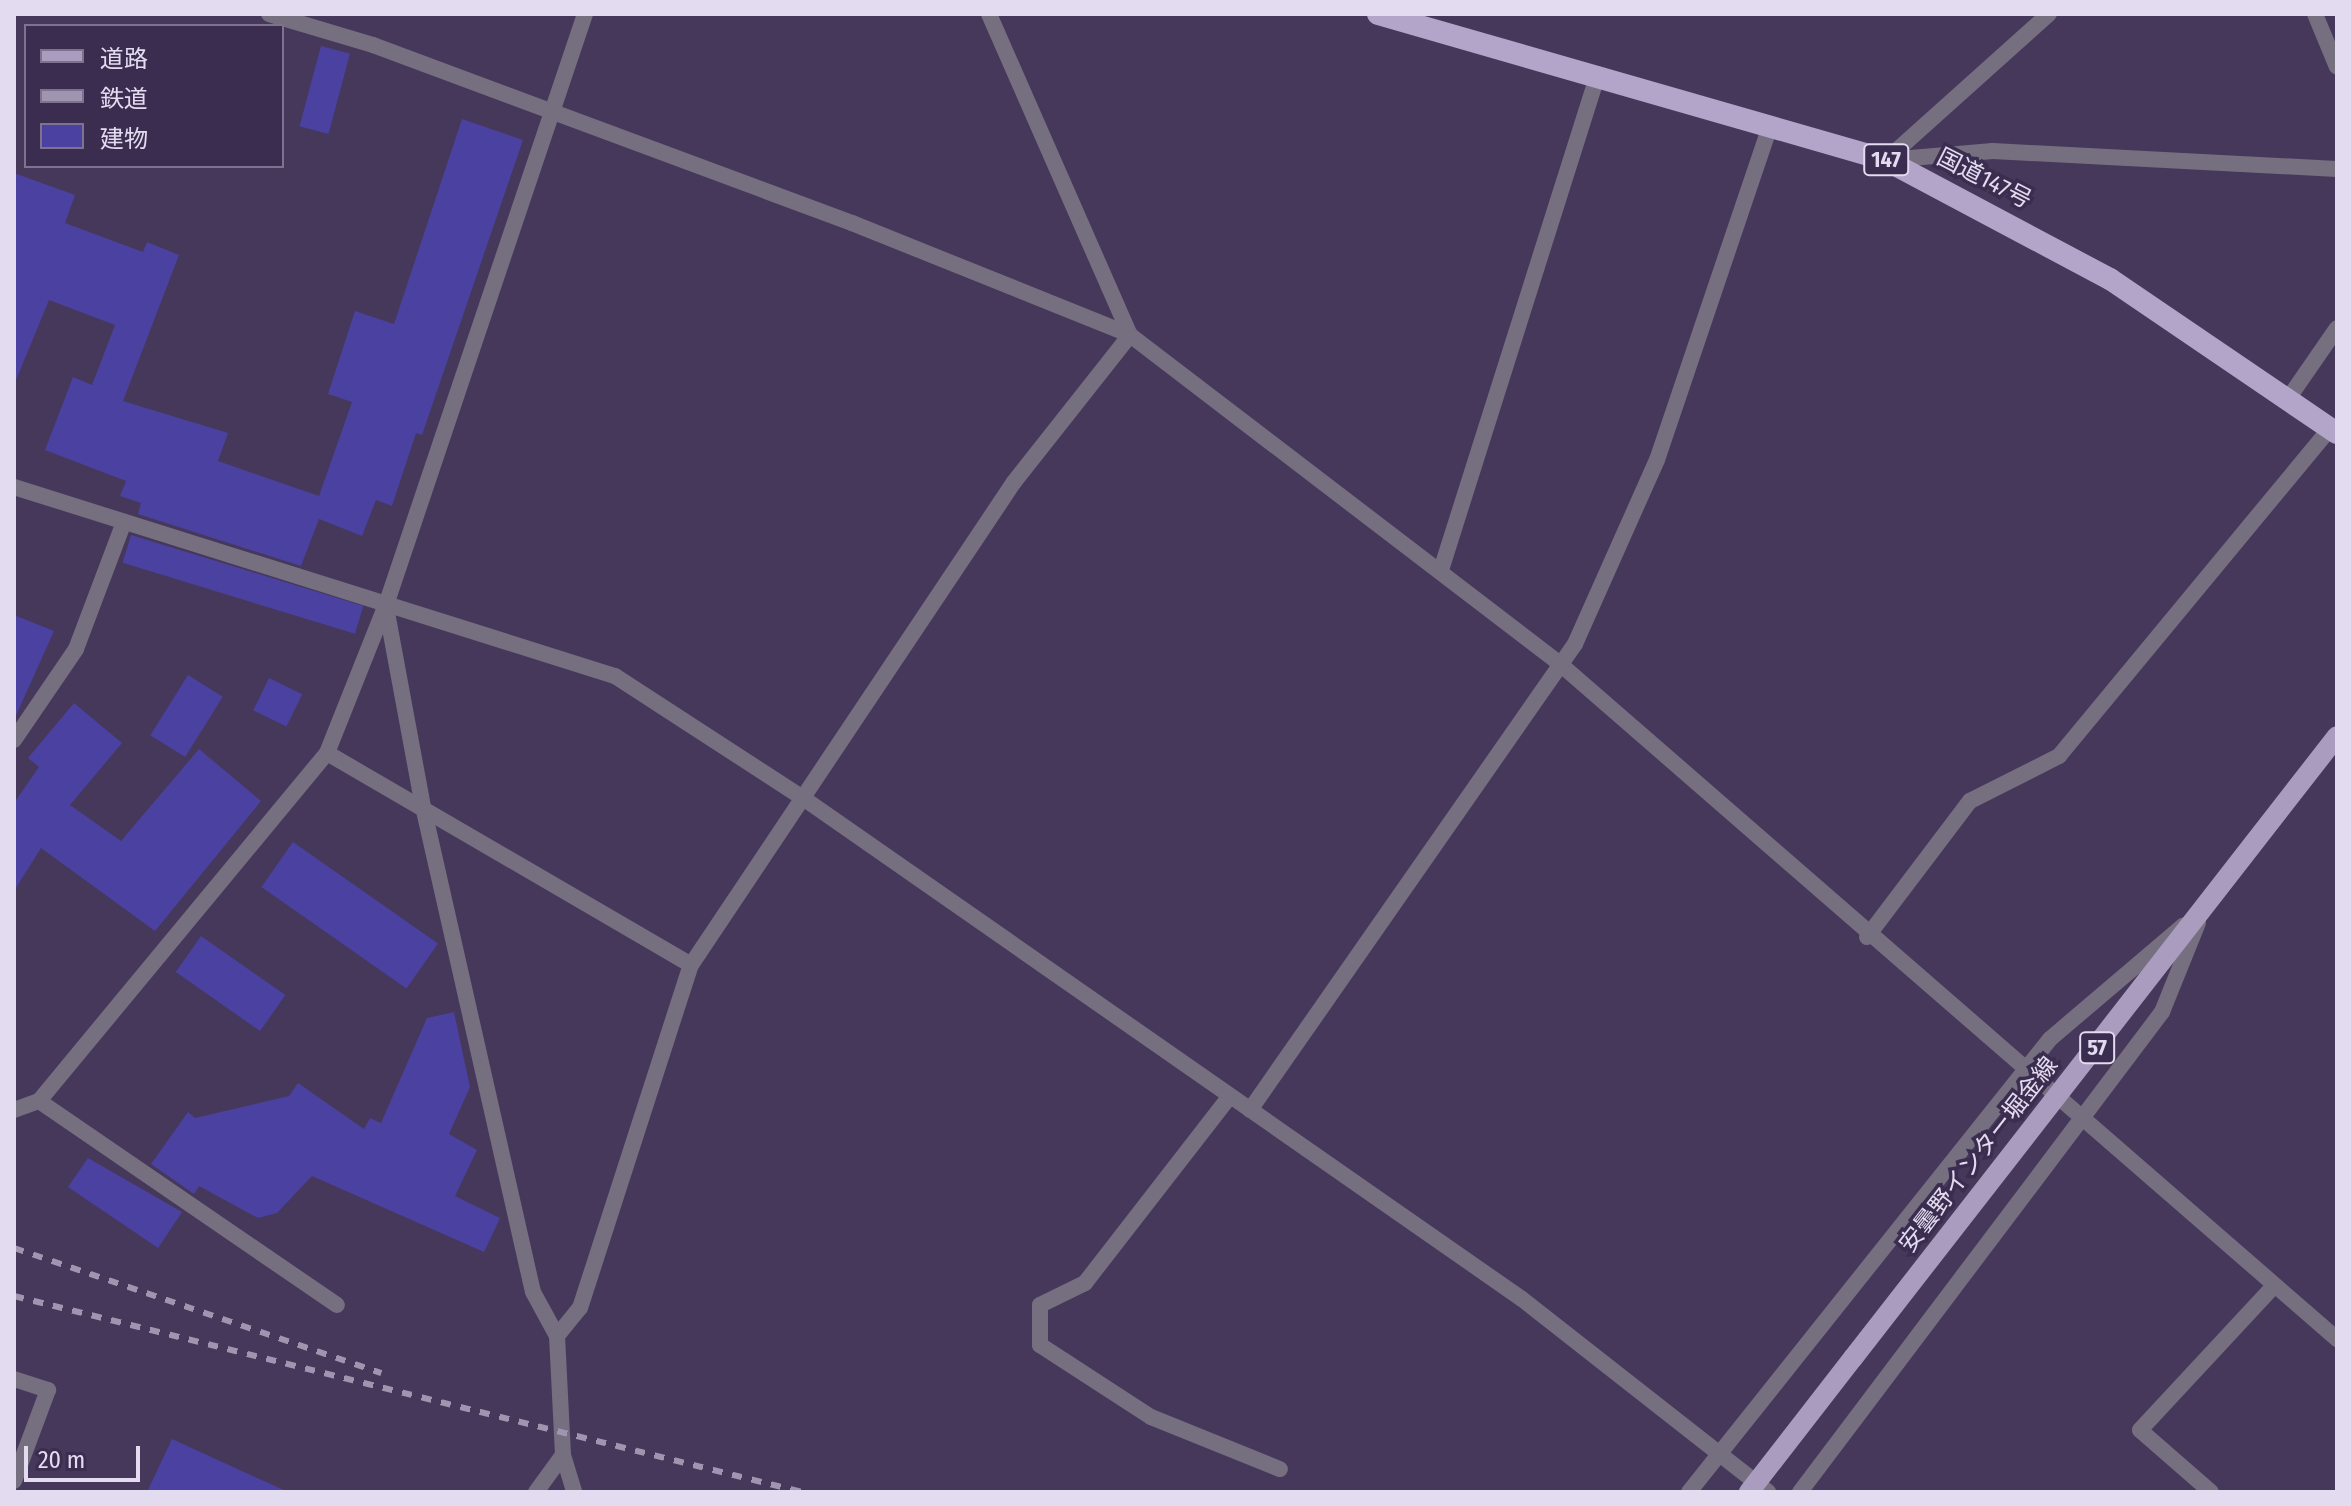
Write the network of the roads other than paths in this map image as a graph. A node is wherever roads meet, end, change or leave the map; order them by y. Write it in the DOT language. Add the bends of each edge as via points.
graph roads {
  1 [pos="269,14"];
  2 [pos="585,14"];
  3 [pos="989,14"];
  4 [pos="1378,14"];
  5 [pos="2315,14"];
  6 [pos="2043,15"];
  7 [pos="2337,67"];
  8 [pos="1598,74"];
  9 [pos="553,112"];
  10 [pos="1770,126"];
  11 [pos="1886,160"];
  12 [pos="2337,169"];
  13 [pos="2337,328"];
  14 [pos="1130,335"];
  15 [pos="2288,399"];
  16 [pos="2333,431"];
  17 [pos="14,487"];
  18 [pos="124,522"];
  19 [pos="1441,570"];
  20 [pos="386,605"];
  21 [pos="1559,663"];
  22 [pos="2337,736"];
  23 [pos="14,740"];
  24 [pos="327,753"];
  25 [pos="803,798"];
  26 [pos="422,802"];
  27 [pos="2203,910"];
  28 [pos="1867,937"];
  29 [pos="691,965"];
  30 [pos="2023,1070"];
  31 [pos="1230,1096"];
  32 [pos="2056,1100"];
  33 [pos="39,1101"];
  34 [pos="14,1110"];
  35 [pos="1250,1110"];
  36 [pos="2080,1121"];
  37 [pos="2274,1286"];
  38 [pos="337,1305"];
  39 [pos="557,1336"];
  40 [pos="2337,1339"];
  41 [pos="14,1379"];
  42 [pos="1721,1454"];
  43 [pos="563,1455"];
  44 [pos="1280,1469"];
  45 [pos="14,1481"];
  46 [pos="536,1492"];
  47 [pos="574,1492"];
  48 [pos="1689,1492"];
  49 [pos="1749,1492"];
  50 [pos="1768,1492"];
  51 [pos="1800,1492"];
  52 [pos="2211,1492"];
  1 -- 9 [label="street"];
  2 -- 9 [label="street"];
  3 -- 14 [label="street"];
  4 -- 8 [label="highway, 国道147号 / 147"];
  5 -- 7 [label="street"];
  6 -- 11 [label="street"];
  8 -- 10 [label="highway, 国道147号 / 147"];
  8 -- 19 [label="street"];
  9 -- 14 [label="street"];
  9 -- 20 [label="street"];
  10 -- 11 [label="highway, 国道147号 / 147"];
  10 -- 21 [label="street" via="1657,460 1616,561"];
  11 -- 12 [label="street" via="1993,151"];
  11 -- 15 [label="highway, 国道147号 / 147" via="2110,279"];
  13 -- 15 [label="street"];
  14 -- 19 [label="street"];
  14 -- 25 [label="street" via="1014,482"];
  15 -- 16 [label="highway, 国道147号 / 147"];
  16 -- 28 [label="street" via="2059,756 1970,801"];
  17 -- 18 [label="street"];
  18 -- 20 [label="street"];
  18 -- 23 [label="street" via="76,649"];
  19 -- 21 [label="street"];
  20 -- 24 [label="street"];
  20 -- 25 [label="street" via="615,676"];
  20 -- 26 [label="street"];
  21 -- 28 [label="street"];
  21 -- 35 [label="street"];
  22 -- 27 [label="main road, 安曇野インター堀金線 / 57"];
  24 -- 26 [label="street"];
  24 -- 33 [label="street"];
  25 -- 29 [label="street"];
  25 -- 31 [label="street"];
  26 -- 29 [label="street"];
  26 -- 39 [label="street" via="533,1292"];
  27 -- 30 [label="street" via="2127,969"];
  27 -- 32 [label="main road, 安曇野インター堀金線 / 57"];
  27 -- 36 [label="street" via="2162,1012"];
  28 -- 30 [label="street"];
  29 -- 39 [label="street" via="580,1308"];
  30 -- 32 [label="street"];
  30 -- 42 [label="street"];
  31 -- 35 [label="street"];
  31 -- 44 [label="street" via="1085,1283 1040,1305 1040,1345 1151,1417"];
  32 -- 36 [label="street"];
  32 -- 49 [label="main road, 安曇野インター堀金線 / 57, bridge"];
  33 -- 34 [label="street"];
  33 -- 38 [label="street"];
  35 -- 42 [label="street" via="1522,1299"];
  36 -- 37 [label="street"];
  36 -- 51 [label="street"];
  37 -- 40 [label="street"];
  37 -- 52 [label="street" via="2140,1430"];
  39 -- 43 [label="street"];
  41 -- 45 [label="street" via="48,1390"];
  42 -- 48 [label="street"];
  42 -- 50 [label="street"];
  43 -- 46 [label="street"];
  43 -- 47 [label="street"];
}
